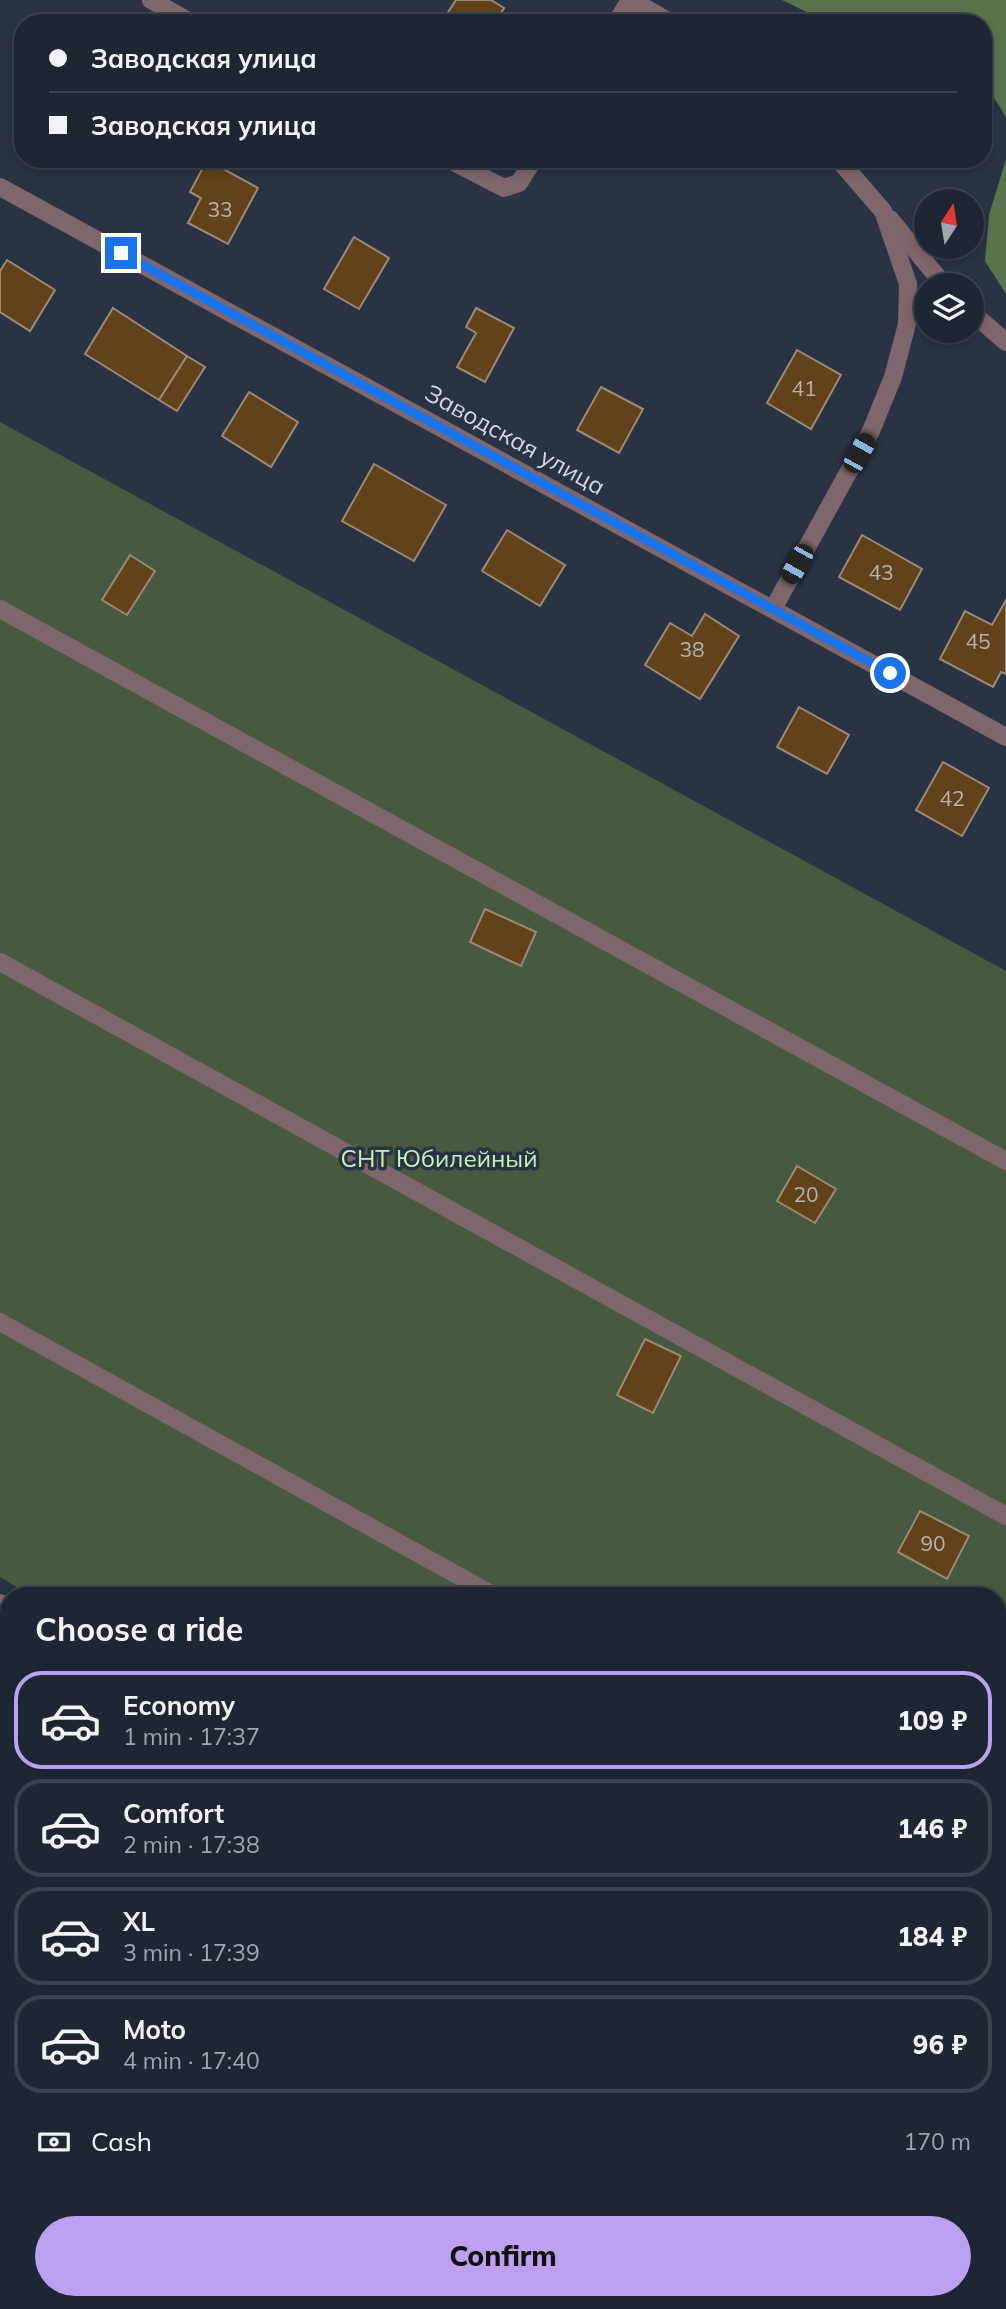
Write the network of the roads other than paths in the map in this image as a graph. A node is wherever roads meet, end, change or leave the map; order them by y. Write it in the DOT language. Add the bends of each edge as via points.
graph roads {
  1 [pos="151,0"];
  2 [pos="631,0"];
  3 [pos="176,14"];
  4 [pos="655,14"];
  5 [pos="465,168"];
  6 [pos="528,168"];
  7 [pos="846,168"];
  8 [pos="0,187"];
  9 [pos="883,211"];
  10 [pos="934,273"];
  11 [pos="984,323"];
  12 [pos="1006,342"];
  13 [pos="0,609"];
  14 [pos="773,609"];
  15 [pos="1006,737"];
  16 [pos="0,962"];
  17 [pos="1006,1161"];
  18 [pos="0,1322"];
  19 [pos="1006,1516"];
  20 [pos="479,1587"];
  1 -- 3 [label="street"];
  2 -- 4 [label="street"];
  5 -- 6 [label="street" via="504,188 519,183"];
  7 -- 9 [label="street"];
  8 -- 14 [label="street, Заводская улица"];
  9 -- 10 [label="street"];
  9 -- 14 [label="street" via="908,284 906,324 893,377 871,431"];
  11 -- 12 [label="street"];
  13 -- 17 [label="street"];
  14 -- 15 [label="street, Заводская улица"];
  16 -- 19 [label="street"];
  18 -- 20 [label="street"];
}
